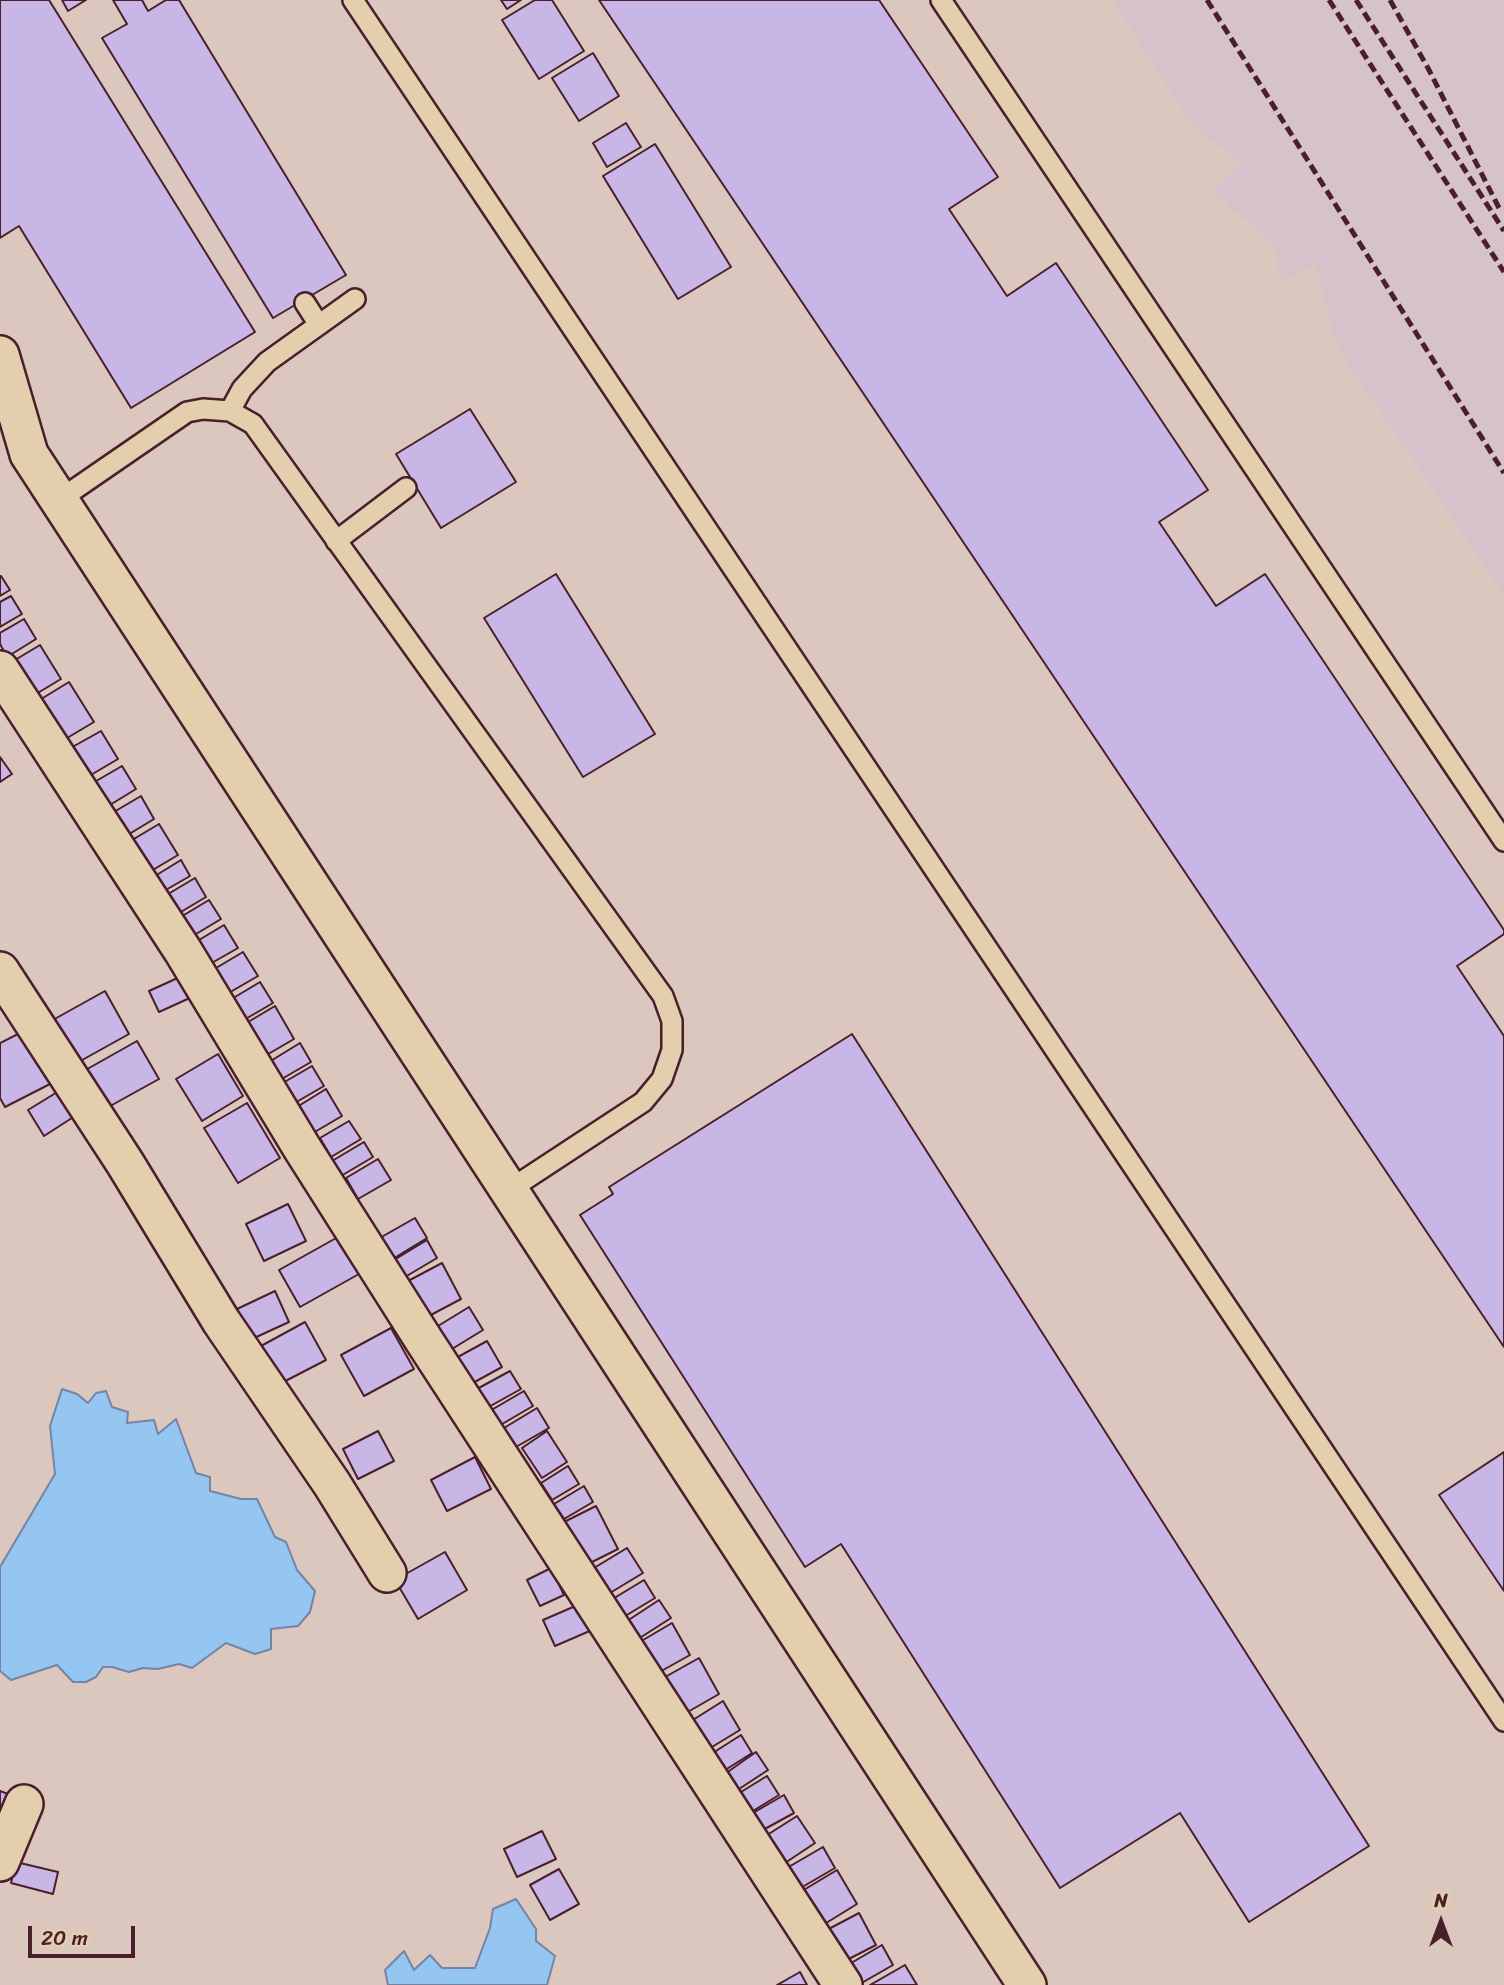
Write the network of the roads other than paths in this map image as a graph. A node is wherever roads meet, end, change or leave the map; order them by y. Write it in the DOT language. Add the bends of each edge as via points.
graph roads {
  1 [pos="353,0"];
  2 [pos="941,0"];
  3 [pos="355,299"];
  4 [pos="305,303"];
  5 [pos="319,325"];
  6 [pos="0,355"];
  7 [pos="230,411"];
  8 [pos="406,488"];
  9 [pos="60,500"];
  10 [pos="336,541"];
  11 [pos="0,670"];
  12 [pos="1504,841"];
  13 [pos="0,971"];
  14 [pos="509,1190"];
  15 [pos="387,1573"];
  16 [pos="1504,1721"];
  17 [pos="24,1804"];
  18 [pos="0,1862"];
  19 [pos="843,1985"];
  20 [pos="1027,1985"];
  1 -- 16 [label="lane"];
  2 -- 12 [label="lane"];
  3 -- 5 [label="lane"];
  4 -- 5 [label="lane"];
  5 -- 7 [label="lane" via="267,362 242,389"];
  6 -- 9 [label="street" via="29,454"];
  7 -- 9 [label="lane" via="187,412"];
  7 -- 10 [label="lane" via="253,424"];
  8 -- 10 [label="lane"];
  9 -- 14 [label="street"];
  10 -- 14 [label="lane" via="663,996 672,1021 672,1050 662,1079 643,1102"];
  11 -- 19 [label="street" via="183,951 425,1342"];
  13 -- 15 [label="street"];
  14 -- 20 [label="street"];
  17 -- 18 [label="street"];
}
